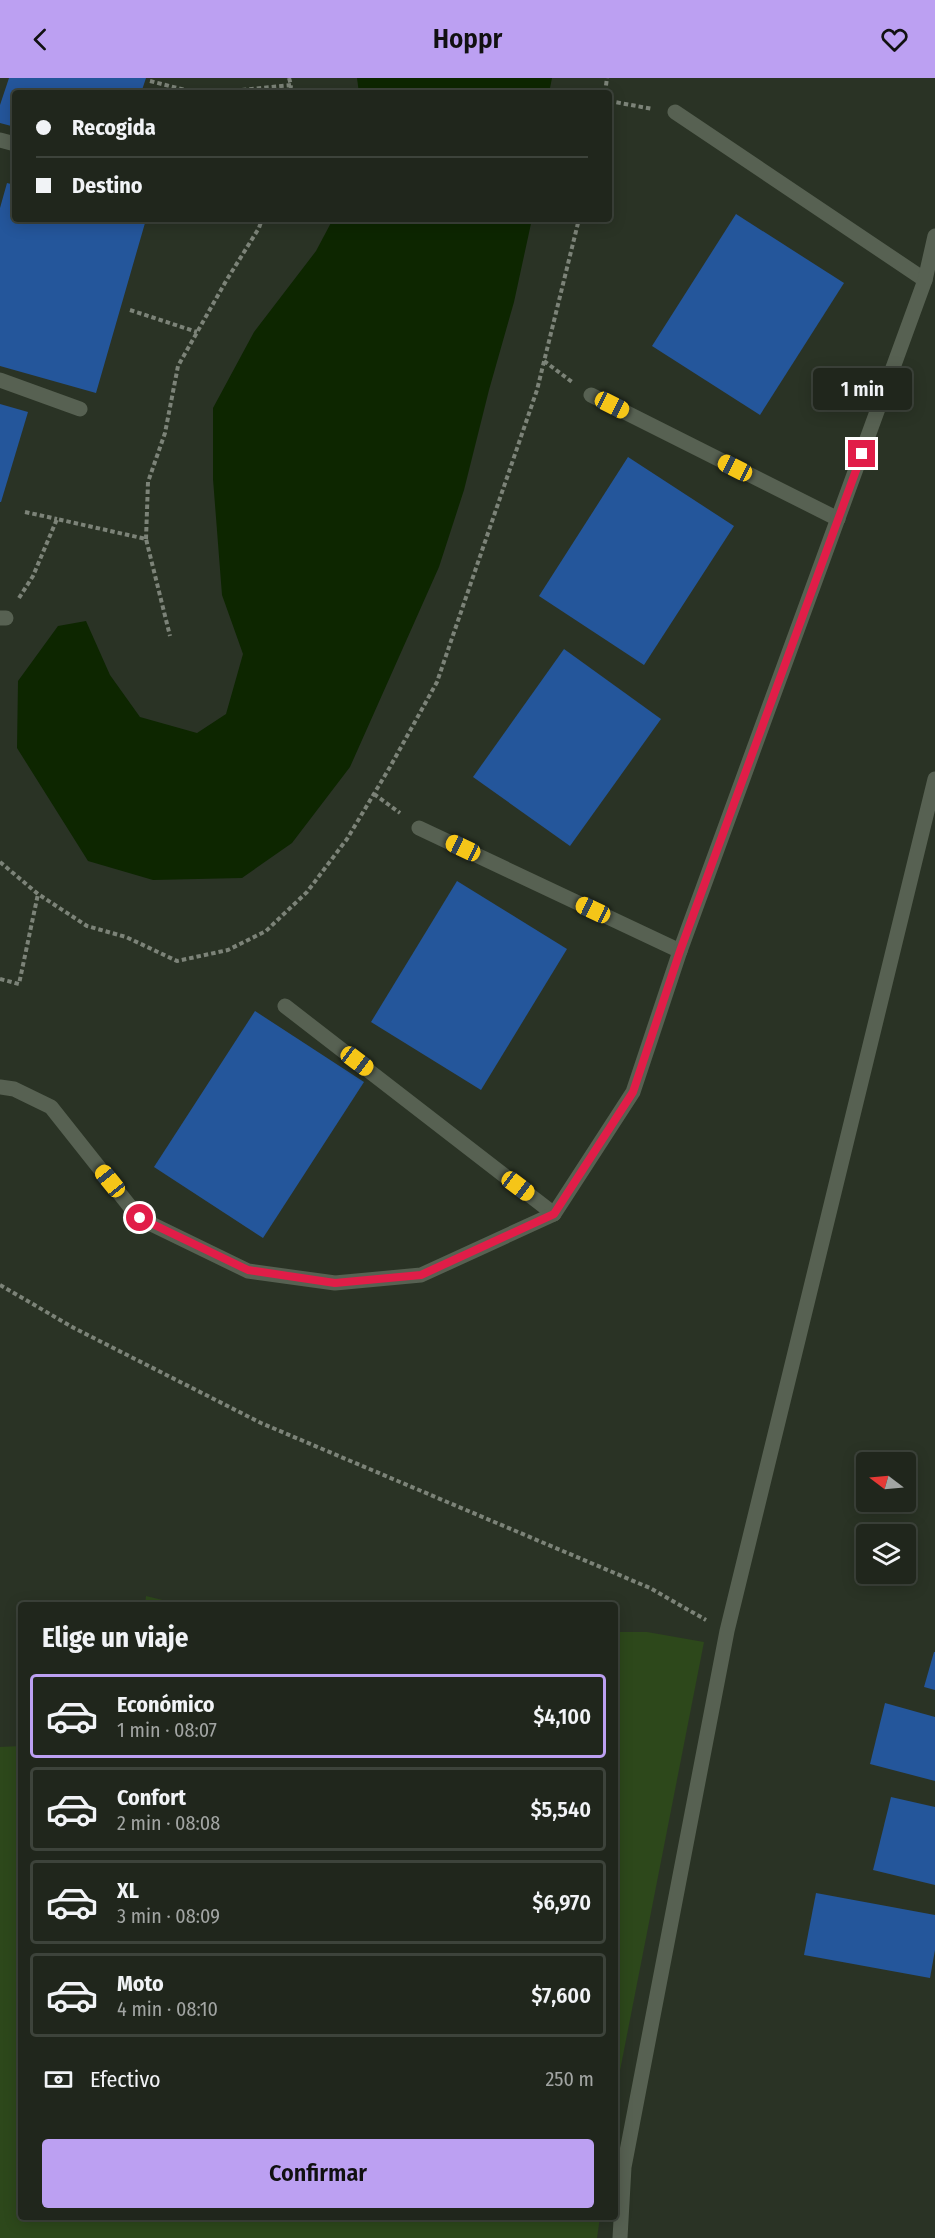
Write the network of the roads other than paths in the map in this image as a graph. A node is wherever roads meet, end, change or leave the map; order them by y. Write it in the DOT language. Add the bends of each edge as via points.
graph roads {
  1 [pos="675,112"];
  2 [pos="935,236"];
  3 [pos="925,280"];
  4 [pos="0,380"];
  5 [pos="591,395"];
  6 [pos="80,409"];
  7 [pos="838,519"];
  8 [pos="935,779"];
  9 [pos="419,828"];
  10 [pos="680,951"];
  11 [pos="285,1006"];
  12 [pos="0,1088"];
  13 [pos="554,1214"];
  14 [pos="620,2238"];
  1 -- 3 [label="street"];
  2 -- 3 [label="street"];
  3 -- 7 [label="street"];
  4 -- 6 [label="street"];
  5 -- 7 [label="street"];
  7 -- 10 [label="street"];
  8 -- 14 [label="street" via="727,1631 624,2167"];
  9 -- 10 [label="street"];
  10 -- 13 [label="street" via="633,1092"];
  11 -- 13 [label="street"];
  12 -- 13 [label="street" via="14,1089 51,1107 140,1218 248,1270 335,1283 421,1275"];
}
